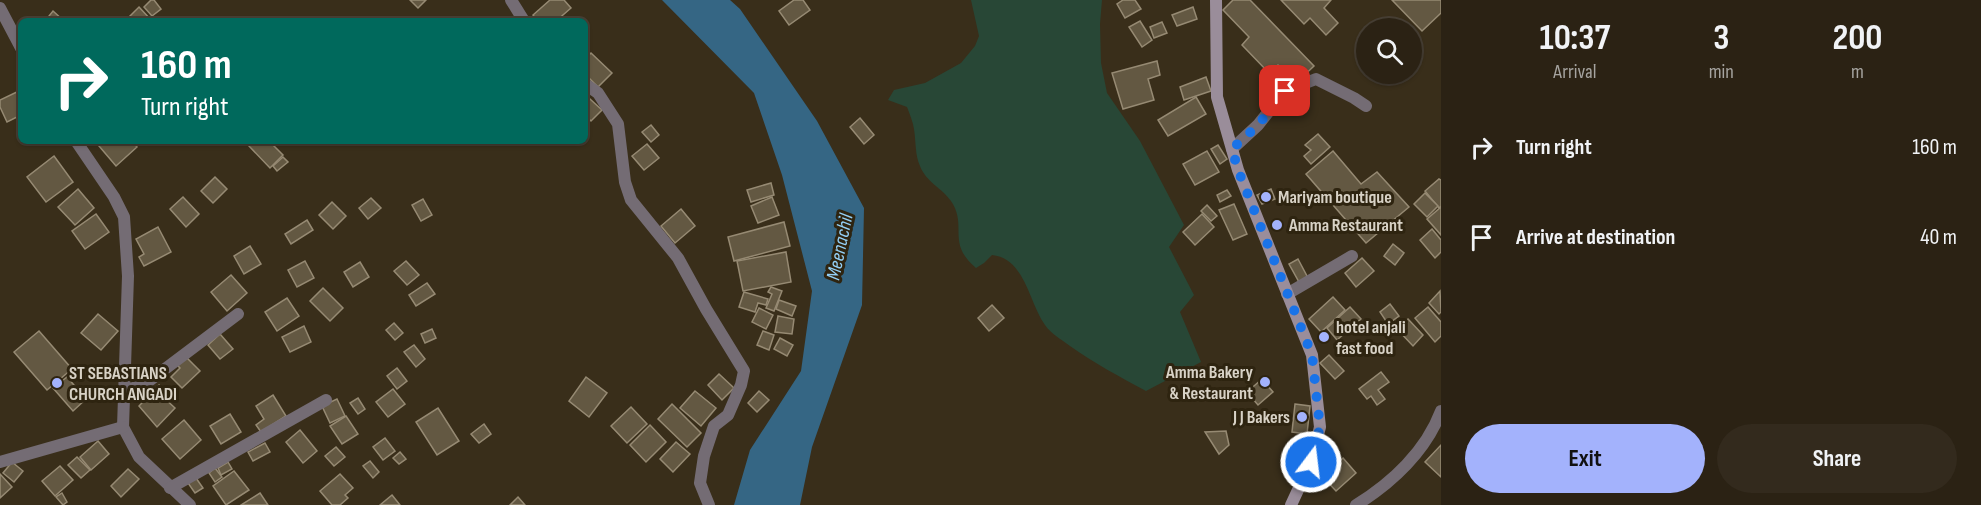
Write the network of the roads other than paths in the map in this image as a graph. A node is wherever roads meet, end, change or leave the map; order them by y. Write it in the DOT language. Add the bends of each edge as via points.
graph roads {
  1 [pos="512,0"];
  2 [pos="1216,0"];
  3 [pos="0,8"];
  4 [pos="522,18"];
  5 [pos="18,42"];
  6 [pos="588,86"];
  7 [pos="1366,106"];
  8 [pos="78,144"];
  9 [pos="1232,149"];
  10 [pos="1352,255"];
  11 [pos="1287,294"];
  12 [pos="238,315"];
  13 [pos="124,392"];
  14 [pos="326,400"];
  15 [pos="1441,411"];
  16 [pos="123,427"];
  17 [pos="0,462"];
  18 [pos="170,488"];
  19 [pos="190,505"];
  20 [pos="709,505"];
  21 [pos="1291,505"];
  22 [pos="1356,505"];
  1 -- 4 [label="street"];
  2 -- 9 [label="main road" via="1217,97"];
  3 -- 5 [label="street"];
  6 -- 20 [label="street" via="598,93 618,124 631,200 678,258 744,371 728,415 714,426 704,456 700,483"];
  7 -- 9 [label="street" via="1317,79 1285,91 1258,125"];
  8 -- 13 [label="street" via="124,217 128,276"];
  9 -- 11 [label="main road"];
  10 -- 11 [label="street"];
  11 -- 21 [label="main road" via="1312,355 1320,427 1311,462"];
  12 -- 13 [label="street" via="145,384"];
  13 -- 16 [label="street"];
  14 -- 18 [label="street"];
  15 -- 22 [label="street" via="1422,448 1376,493"];
  16 -- 17 [label="street"];
  16 -- 18 [label="street" via="139,457"];
  18 -- 19 [label="street"];
}
